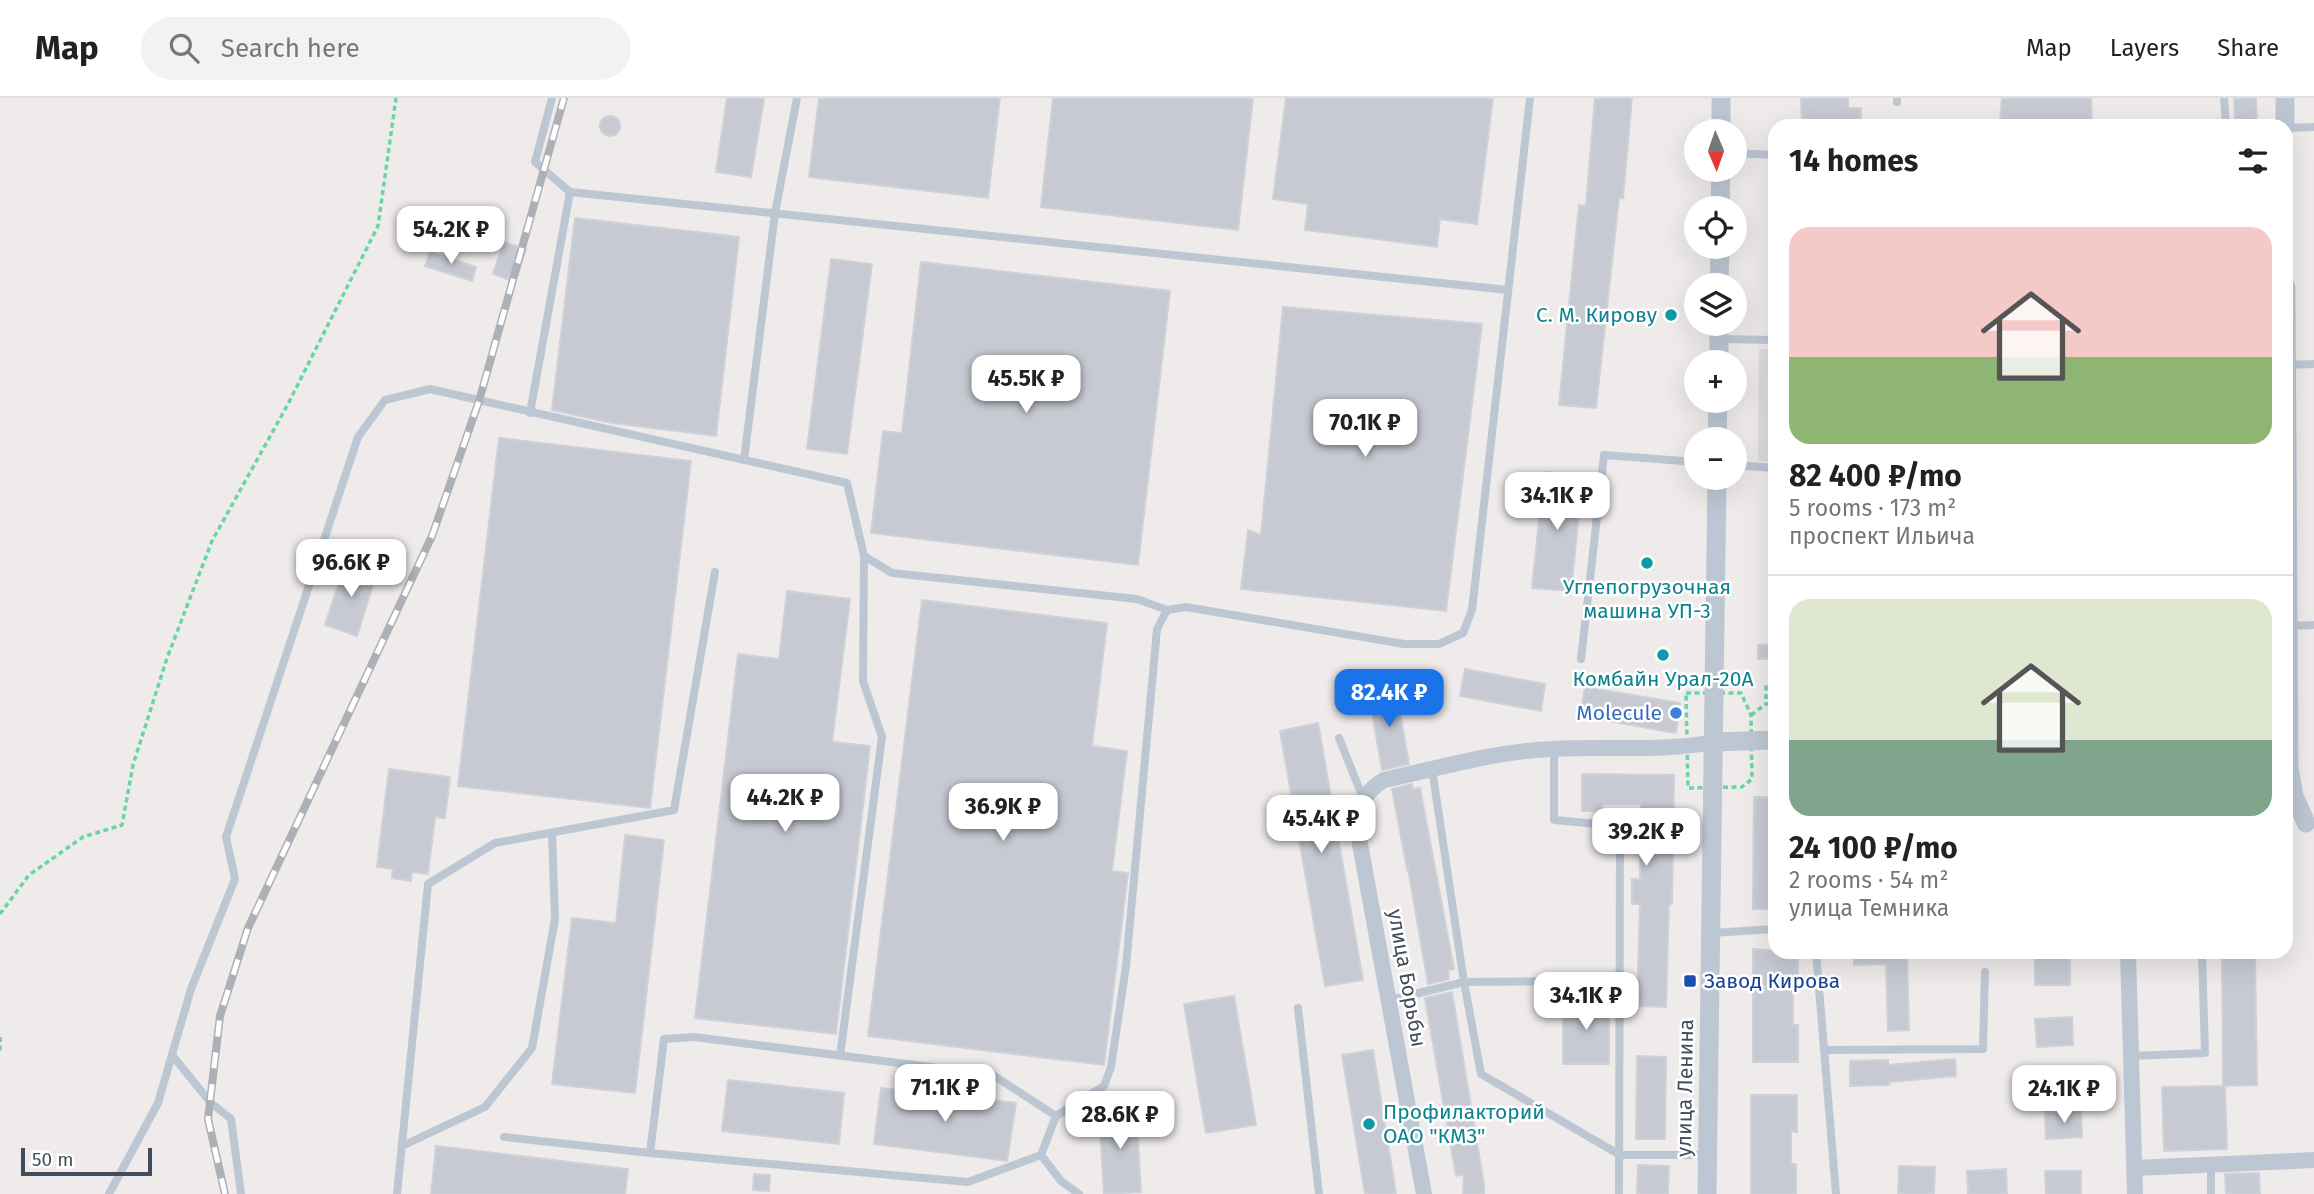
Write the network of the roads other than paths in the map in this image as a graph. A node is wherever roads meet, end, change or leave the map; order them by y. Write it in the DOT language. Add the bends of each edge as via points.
graph roads {
  1 [pos="552,98"];
  2 [pos="797,98"];
  3 [pos="1530,98"];
  4 [pos="1721,98"];
  5 [pos="2224,98"];
  6 [pos="2285,98"];
  7 [pos="1721,119"];
  8 [pos="2226,119"];
  9 [pos="2285,119"];
  10 [pos="2293,127"];
  11 [pos="2314,127"];
  12 [pos="1747,154"];
  13 [pos="1768,155"];
  14 [pos="570,192"];
  15 [pos="775,214"];
  16 [pos="1508,290"];
  17 [pos="1747,336"];
  18 [pos="1768,339"];
  19 [pos="2314,364"];
  20 [pos="2293,365"];
  21 [pos="530,413"];
  22 [pos="744,460"];
  23 [pos="1684,462"];
  24 [pos="1747,466"];
  25 [pos="1768,468"];
  26 [pos="1717,490"];
  27 [pos="864,556"];
  28 [pos="715,572"];
  29 [pos="1167,610"];
  30 [pos="2314,625"];
  31 [pos="2293,626"];
  32 [pos="1581,659"];
  33 [pos="1339,738"];
  34 [pos="1768,740"];
  35 [pos="1714,742"];
  36 [pos="1554,749"];
  37 [pos="1432,769"];
  38 [pos="2293,791"];
  39 [pos="1363,798"];
  40 [pos="2293,816"];
  41 [pos="2310,825"];
  42 [pos="552,833"];
  43 [pos="1768,929"];
  44 [pos="1709,933"];
  45 [pos="1817,959"];
  46 [pos="2128,959"];
  47 [pos="2202,959"];
  48 [pos="1985,972"];
  49 [pos="1619,981"];
  50 [pos="1464,982"];
  51 [pos="1390,1000"];
  52 [pos="1298,1008"];
  53 [pos="1824,1050"];
  54 [pos="172,1055"];
  55 [pos="840,1056"];
  56 [pos="2133,1056"];
  57 [pos="1056,1116"];
  58 [pos="504,1137"];
  59 [pos="402,1146"];
  60 [pos="650,1153"];
  61 [pos="1041,1155"];
  62 [pos="1620,1155"];
  63 [pos="1708,1155"];
  64 [pos="2314,1160"];
  65 [pos="2211,1165"];
  66 [pos="2135,1168"];
  67 [pos="109,1194"];
  68 [pos="241,1194"];
  69 [pos="397,1194"];
  70 [pos="1079,1194"];
  71 [pos="1318,1194"];
  72 [pos="1424,1194"];
  73 [pos="1619,1194"];
  74 [pos="1707,1194"];
  75 [pos="1836,1194"];
  76 [pos="2135,1194"];
  77 [pos="2211,1194"];
  1 -- 14 [label="lane" via="535,162"];
  2 -- 15 [label="lane"];
  3 -- 16 [label="lane"];
  4 -- 7 [label="street"];
  5 -- 8 [label="lane"];
  6 -- 9 [label="street"];
  10 -- 11 [label="lane"];
  12 -- 13 [label="lane"];
  14 -- 15 [label="lane"];
  14 -- 21 [label="lane"];
  15 -- 16 [label="lane"];
  15 -- 22 [label="lane"];
  16 -- 29 [label="lane" via="1472,610 1463,633 1439,644 1404,644 1186,607"];
  17 -- 18 [label="lane"];
  19 -- 20 [label="lane"];
  21 -- 22 [label="lane"];
  21 -- 54 [label="lane" via="430,389 385,400 358,437 226,837 235,879 191,989"];
  22 -- 27 [label="lane" via="847,483"];
  23 -- 32 [label="lane" via="1604,456"];
  24 -- 25 [label="lane"];
  26 -- 35 [label="street, улица Ленина"];
  27 -- 29 [label="lane" via="892,573 1137,599"];
  27 -- 55 [label="lane" via="863,681 881,737"];
  28 -- 42 [label="lane" via="674,810"];
  29 -- 57 [label="lane" via="1157,629 1126,966 1111,1067 1104,1086"];
  30 -- 31 [label="lane"];
  33 -- 39 [label="lane"];
  34 -- 35 [label="street"];
  35 -- 36 [label="street" via="1663,749"];
  35 -- 44 [label="street, улица Ленина"];
  36 -- 37 [label="street"];
  36 -- 49 [label="lane" via="1554,820 1620,826"];
  37 -- 39 [label="street" via="1384,780"];
  37 -- 50 [label="lane"];
  38 -- 41 [label="street"];
  39 -- 51 [label="street, улица Борьбы" via="1357,814 1358,833"];
  40 -- 41 [label="street"];
  42 -- 59 [label="lane" via="555,919 532,1048 485,1107"];
  42 -- 59 [label="lane" via="495,843 428,884"];
  43 -- 44 [label="lane"];
  44 -- 63 [label="street, улица Ленина"];
  45 -- 53 [label="lane"];
  46 -- 56 [label="street"];
  47 -- 56 [label="lane" via="2205,1053"];
  48 -- 53 [label="lane" via="1983,1049"];
  49 -- 50 [label="lane"];
  49 -- 62 [label="lane"];
  50 -- 51 [label="lane"];
  50 -- 62 [label="lane" via="1482,1074"];
  51 -- 72 [label="street, улица Борьбы"];
  52 -- 71 [label="lane"];
  53 -- 75 [label="lane"];
  54 -- 67 [label="lane" via="158,1103"];
  54 -- 68 [label="lane" via="210,1102 231,1119"];
  55 -- 57 [label="lane" via="993,1075"];
  55 -- 60 [label="lane" via="694,1037 664,1039"];
  56 -- 66 [label="street"];
  57 -- 61 [label="lane"];
  58 -- 60 [label="lane"];
  59 -- 69 [label="lane"];
  60 -- 61 [label="lane" via="968,1182"];
  61 -- 70 [label="lane" via="1061,1181"];
  62 -- 63 [label="lane"];
  62 -- 73 [label="lane"];
  63 -- 74 [label="street, улица Ленина"];
  64 -- 65 [label="street"];
  65 -- 66 [label="street"];
  65 -- 77 [label="lane"];
  66 -- 76 [label="street"];
}
